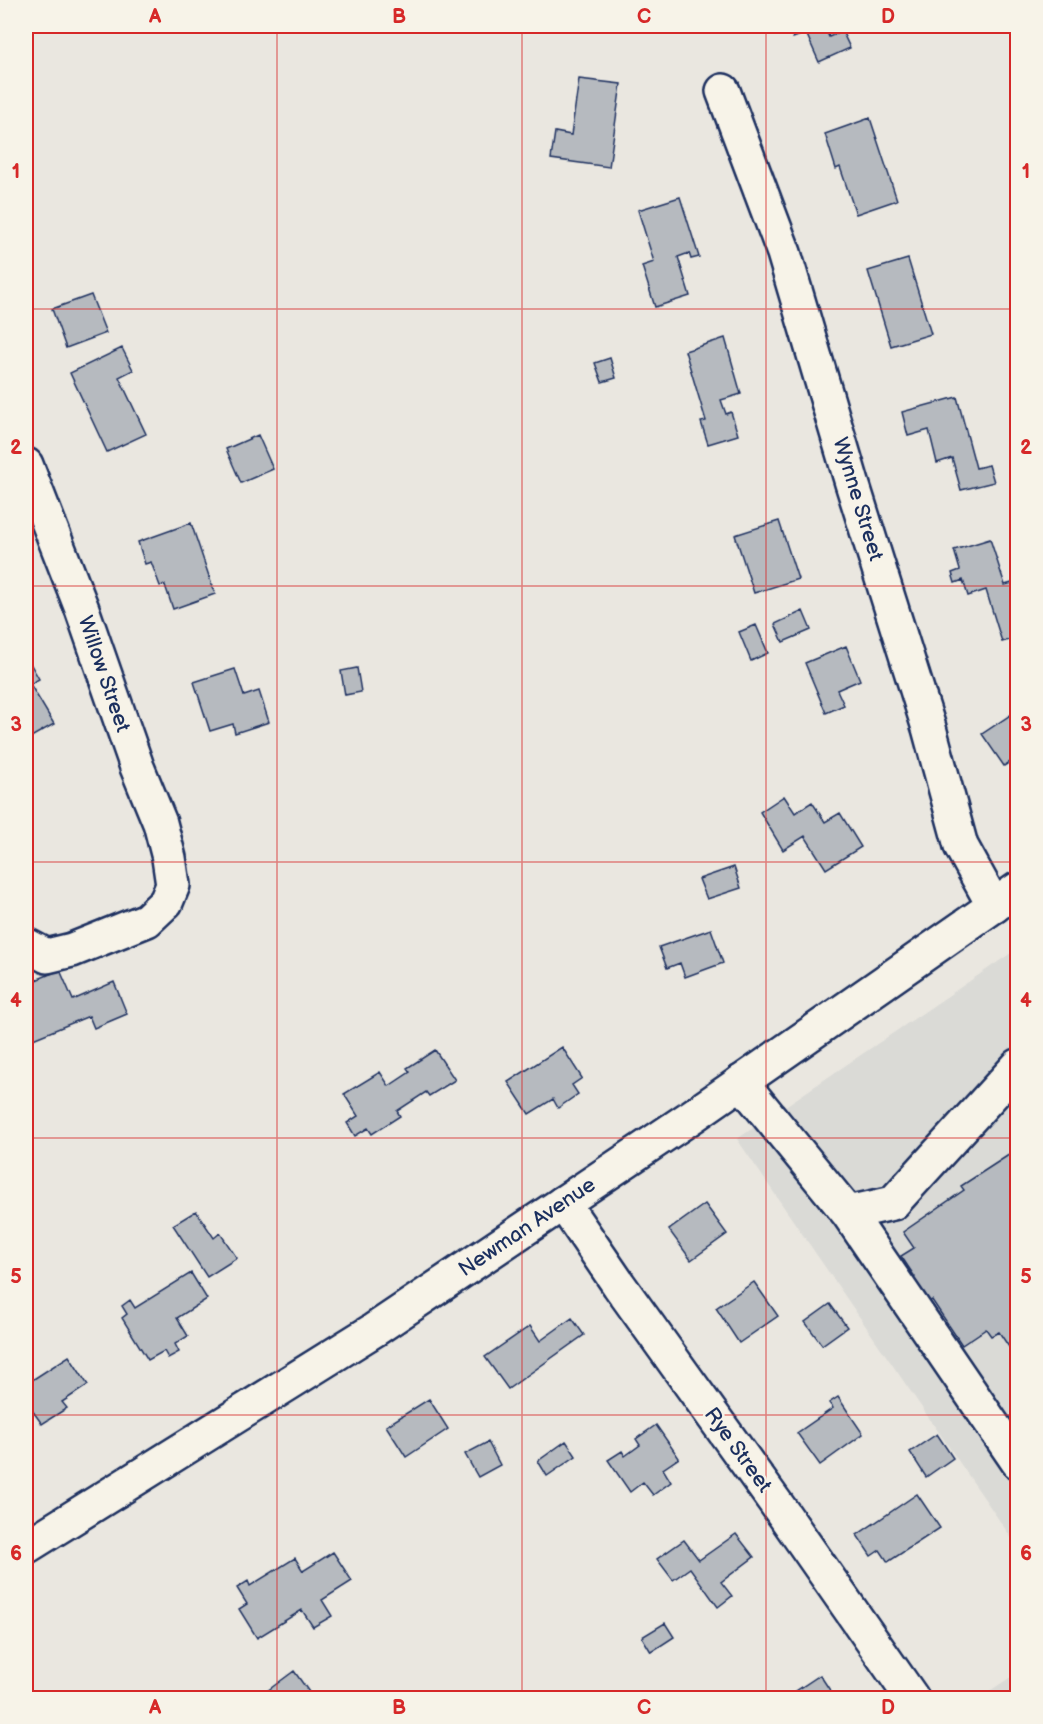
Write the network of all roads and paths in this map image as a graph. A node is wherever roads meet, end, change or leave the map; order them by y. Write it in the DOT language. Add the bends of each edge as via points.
graph roads {
  1 [pos="723,91"];
  2 [pos="26,465"];
  3 [pos="1006,898"];
  4 [pos="26,945"];
  5 [pos="1017,1066"];
  6 [pos="741,1082"];
  7 [pos="563,1203"];
  8 [pos="848,1213"];
  9 [pos="1017,1462"];
  10 [pos="26,1547"];
  11 [pos="912,1698"];
  1 -- 3 [label="street, Wynne Street" via="784,254 929,728 961,846"];
  2 -- 4 [label="street, Willow Street" via="160,823 173,885 166,902 147,920 114,934 47,957"];
  3 -- 6 [label="street, Newman Avenue"];
  5 -- 8 [label="street" via="893,1203"];
  6 -- 7 [label="street, Newman Avenue"];
  6 -- 8 [label="street"];
  7 -- 10 [label="street, Newman Avenue" via="375,1330"];
  7 -- 11 [label="street, Rye Street"];
  8 -- 9 [label="street"];
}
